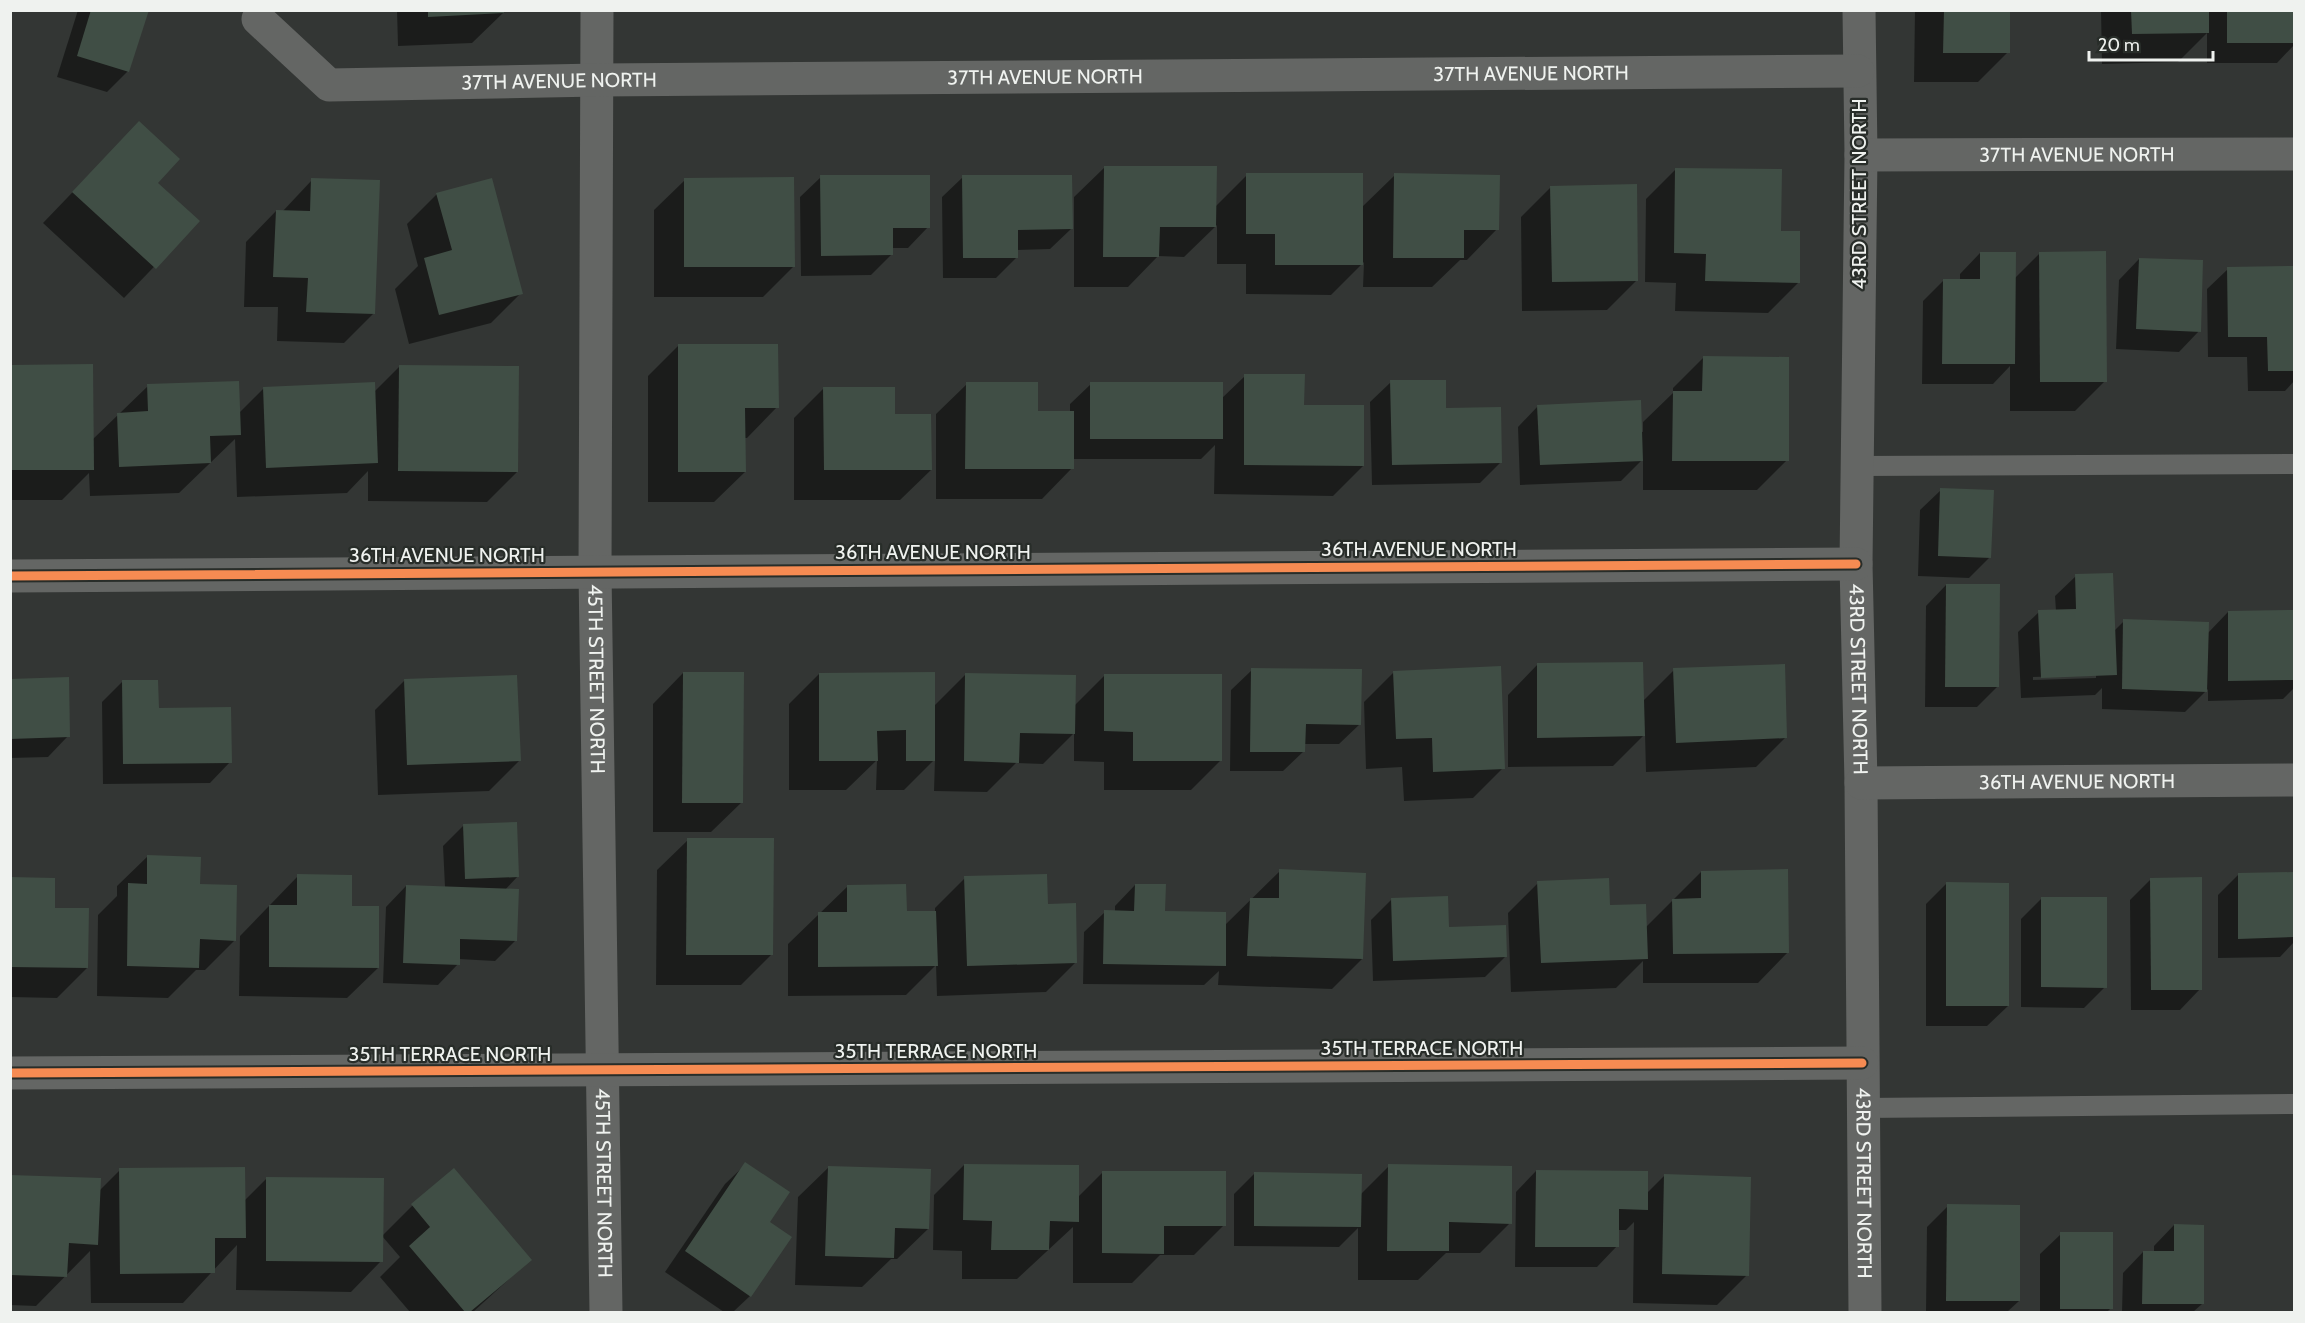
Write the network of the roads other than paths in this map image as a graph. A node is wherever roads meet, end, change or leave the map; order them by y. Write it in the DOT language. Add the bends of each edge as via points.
graph roads {
  1 [pos="597,10"];
  2 [pos="1859,10"];
  3 [pos="258,19"];
  4 [pos="1858,71"];
  5 [pos="598,80"];
  6 [pos="2295,154"];
  7 [pos="1861,155"];
  8 [pos="2295,464"];
  9 [pos="1858,465"];
  10 [pos="1856,564"];
  11 [pos="595,572"];
  12 [pos="10,576"];
  13 [pos="2295,780"];
  14 [pos="1861,783"];
  15 [pos="1862,1063"];
  16 [pos="603,1071"];
  17 [pos="10,1073"];
  18 [pos="2295,1104"];
  19 [pos="1862,1108"];
  20 [pos="606,1312"];
  21 [pos="1864,1312"];
  1 -- 5 [label="street, 45TH STREET NORTH"];
  2 -- 4 [label="street, 43RD STREET NORTH"];
  3 -- 5 [label="street, 37TH AVENUE NORTH" via="329,85"];
  4 -- 5 [label="street, 37TH AVENUE NORTH"];
  4 -- 7 [label="street, 43RD STREET NORTH"];
  5 -- 11 [label="street, 45TH STREET NORTH"];
  6 -- 7 [label="street, 37TH AVENUE NORTH"];
  7 -- 9 [label="street, 43RD STREET NORTH"];
  8 -- 9 [label="lane"];
  9 -- 10 [label="street, 43RD STREET NORTH"];
  10 -- 11 [label="street, 36TH AVENUE NORTH"];
  10 -- 14 [label="street, 43RD STREET NORTH"];
  11 -- 12 [label="street, 36TH AVENUE NORTH"];
  11 -- 16 [label="street, 45TH STREET NORTH"];
  13 -- 14 [label="street, 36TH AVENUE NORTH"];
  14 -- 15 [label="street, 43RD STREET NORTH"];
  15 -- 16 [label="street, 35TH TERRACE NORTH"];
  15 -- 19 [label="street, 43RD STREET NORTH"];
  16 -- 17 [label="street, 35TH TERRACE NORTH"];
  16 -- 20 [label="street, 45TH STREET NORTH"];
  18 -- 19 [label="lane"];
  19 -- 21 [label="street, 43RD STREET NORTH"];
}
